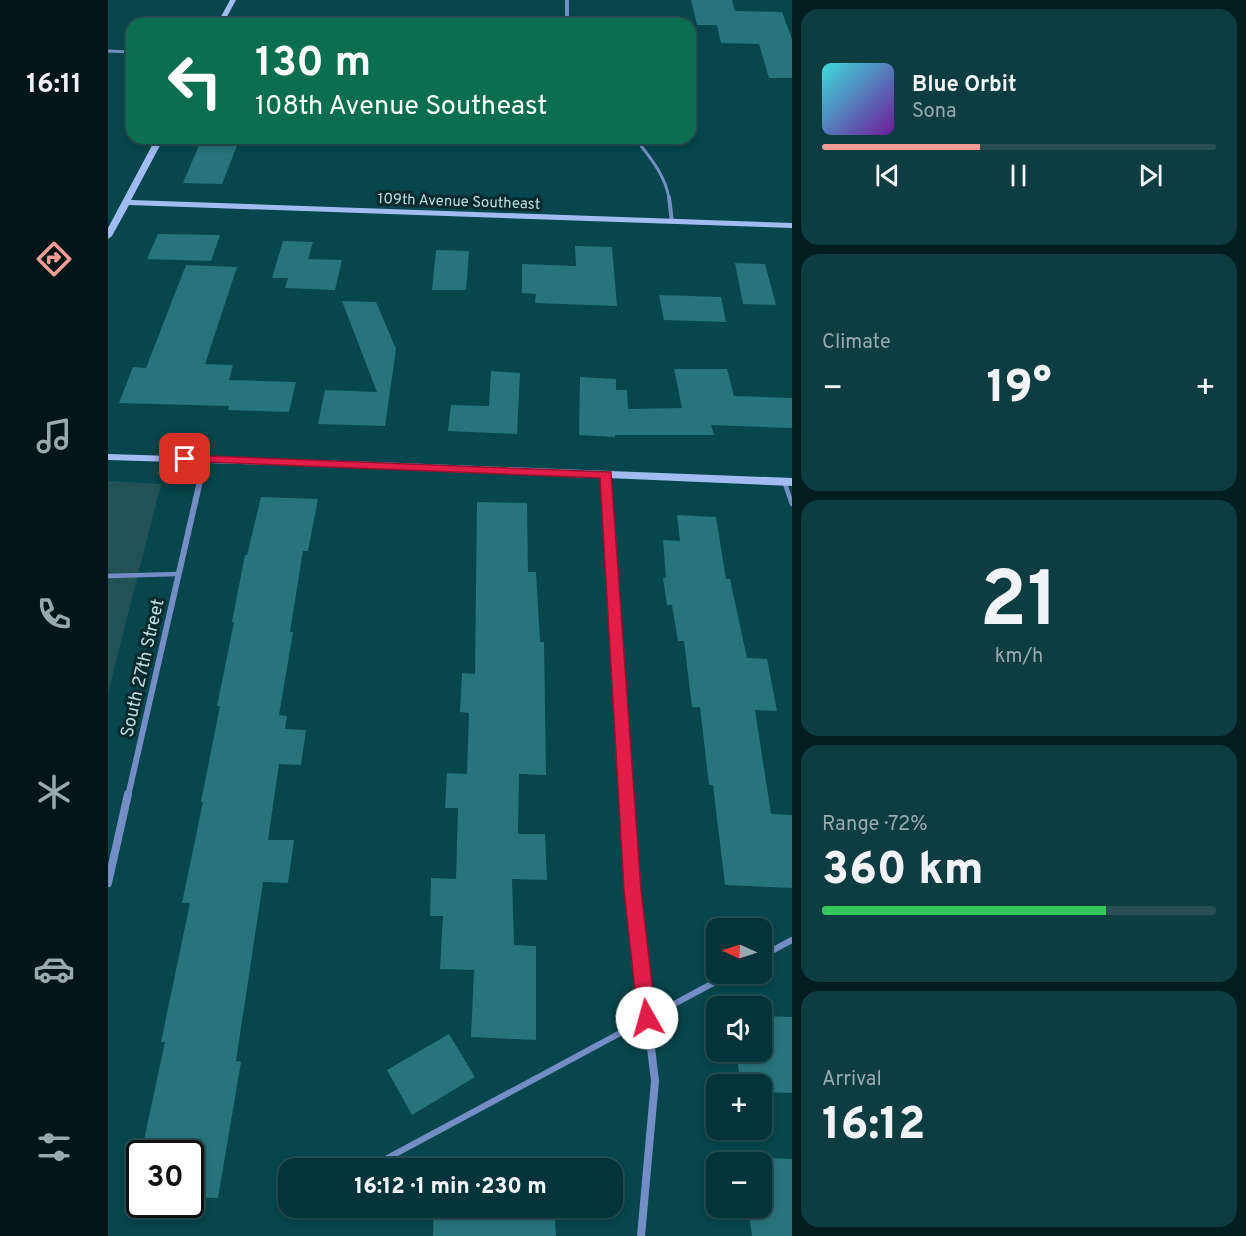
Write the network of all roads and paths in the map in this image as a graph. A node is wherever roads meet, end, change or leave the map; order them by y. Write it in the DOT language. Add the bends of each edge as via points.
graph roads {
  1 [pos="233,0"];
  2 [pos="567,0"];
  3 [pos="223,18"];
  4 [pos="567,18"];
  5 [pos="108,51"];
  6 [pos="126,52"];
  7 [pos="157,144"];
  8 [pos="639,144"];
  9 [pos="126,202"];
  10 [pos="672,222"];
  11 [pos="792,226"];
  12 [pos="108,236"];
  13 [pos="108,457"];
  14 [pos="205,459"];
  15 [pos="606,474"];
  16 [pos="788,482"];
  17 [pos="792,504"];
  18 [pos="178,574"];
  19 [pos="108,576"];
  20 [pos="108,883"];
  21 [pos="792,940"];
  22 [pos="772,951"];
  23 [pos="711,984"];
  24 [pos="647,1018"];
  25 [pos="388,1158"];
  26 [pos="641,1236"];
  1 -- 3 [label="street"];
  2 -- 4 [label="street"];
  5 -- 6 [label="lane"];
  7 -- 9 [label="street"];
  8 -- 10 [label="lane" via="668,189"];
  9 -- 10 [label="street, 109th Avenue Southeast"];
  9 -- 12 [label="street"];
  10 -- 11 [label="street, 109th Avenue Southeast"];
  13 -- 14 [label="street"];
  14 -- 15 [label="street"];
  14 -- 18 [label="street, South 27th Street"];
  15 -- 16 [label="street"];
  15 -- 24 [label="street" via="632,890"];
  16 -- 17 [label="lane"];
  18 -- 19 [label="lane"];
  18 -- 20 [label="street, South 27th Street"];
  21 -- 22 [label="lane"];
  23 -- 24 [label="lane"];
  24 -- 25 [label="lane"];
  24 -- 26 [label="street" via="655,1082"];
}
